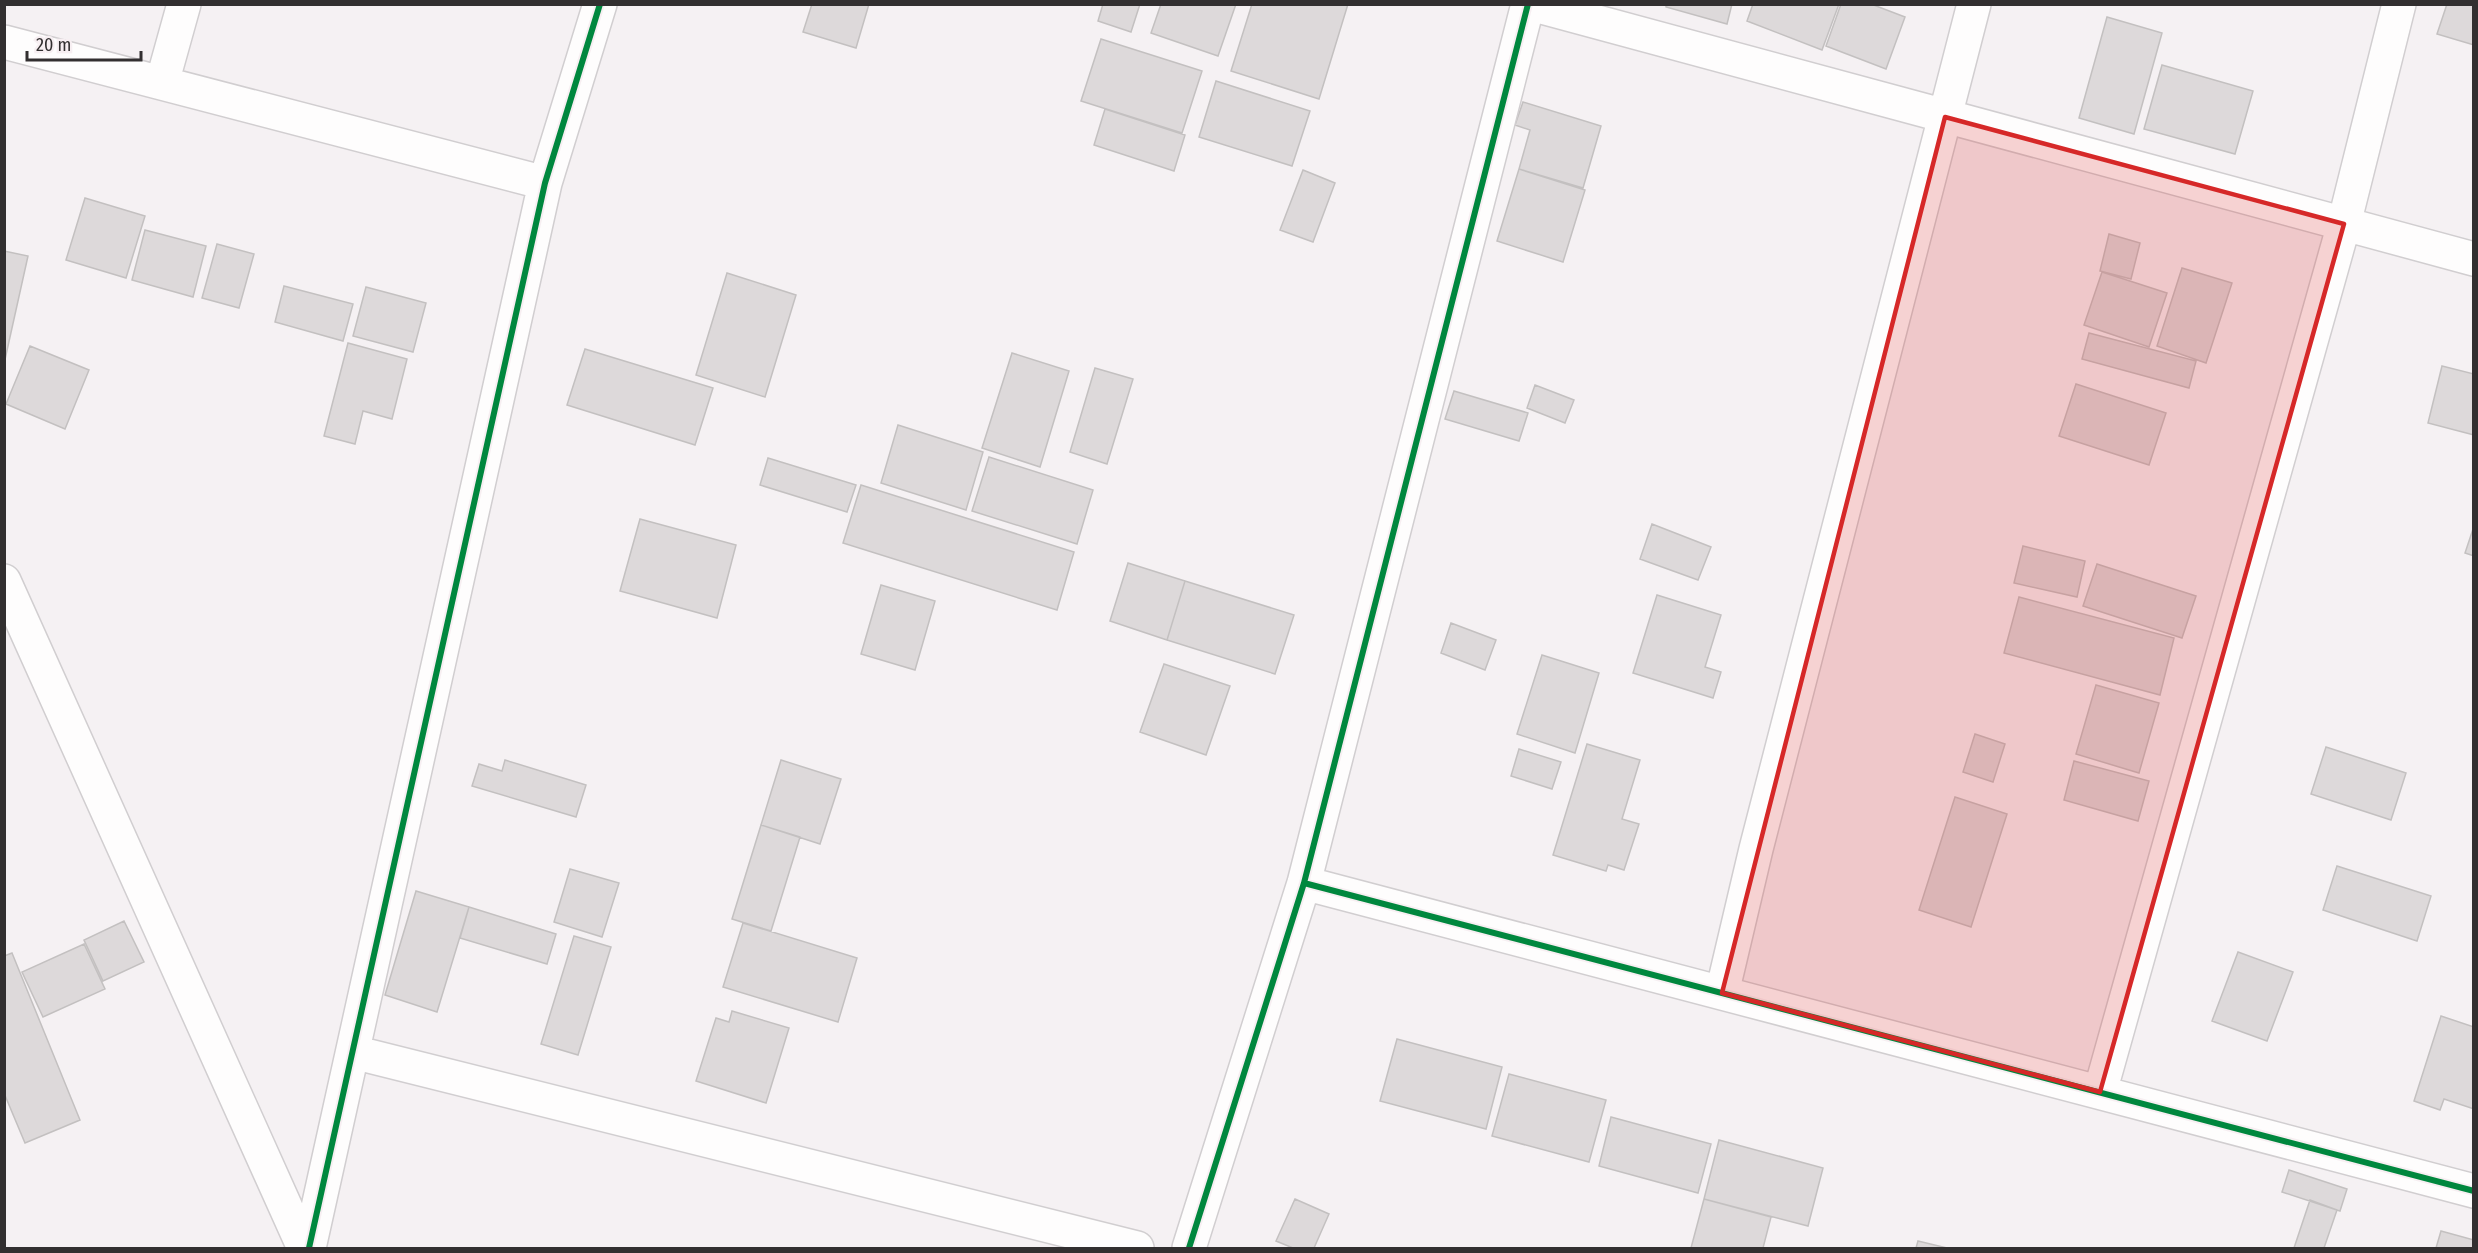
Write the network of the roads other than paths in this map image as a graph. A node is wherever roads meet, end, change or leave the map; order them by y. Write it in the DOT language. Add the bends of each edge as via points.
graph roads {
  1 [pos="184,4"];
  2 [pos="600,4"];
  3 [pos="1529,4"];
  4 [pos="1974,4"];
  5 [pos="2399,4"];
  6 [pos="4,42"];
  7 [pos="162,83"];
  8 [pos="1945,117"];
  9 [pos="544,183"];
  10 [pos="2344,224"];
  11 [pos="2474,259"];
  12 [pos="4,581"];
  13 [pos="1304,883"];
  14 [pos="1722,993"];
  15 [pos="353,1052"];
  16 [pos="2100,1092"];
  17 [pos="2474,1191"];
  18 [pos="304,1248"];
  19 [pos="309,1248"];
  20 [pos="1137,1248"];
  21 [pos="1189,1248"];
  1 -- 7 [label="street"];
  2 -- 9 [label="street"];
  3 -- 8 [label="street"];
  3 -- 13 [label="street"];
  4 -- 8 [label="street"];
  5 -- 10 [label="street"];
  6 -- 7 [label="street"];
  7 -- 9 [label="street"];
  8 -- 10 [label="street"];
  8 -- 14 [label="street"];
  9 -- 15 [label="street"];
  10 -- 11 [label="street"];
  10 -- 16 [label="street"];
  12 -- 18 [label="street"];
  13 -- 14 [label="street"];
  13 -- 21 [label="street"];
  14 -- 16 [label="street"];
  15 -- 19 [label="street"];
  15 -- 20 [label="street"];
  16 -- 17 [label="street"];
}
